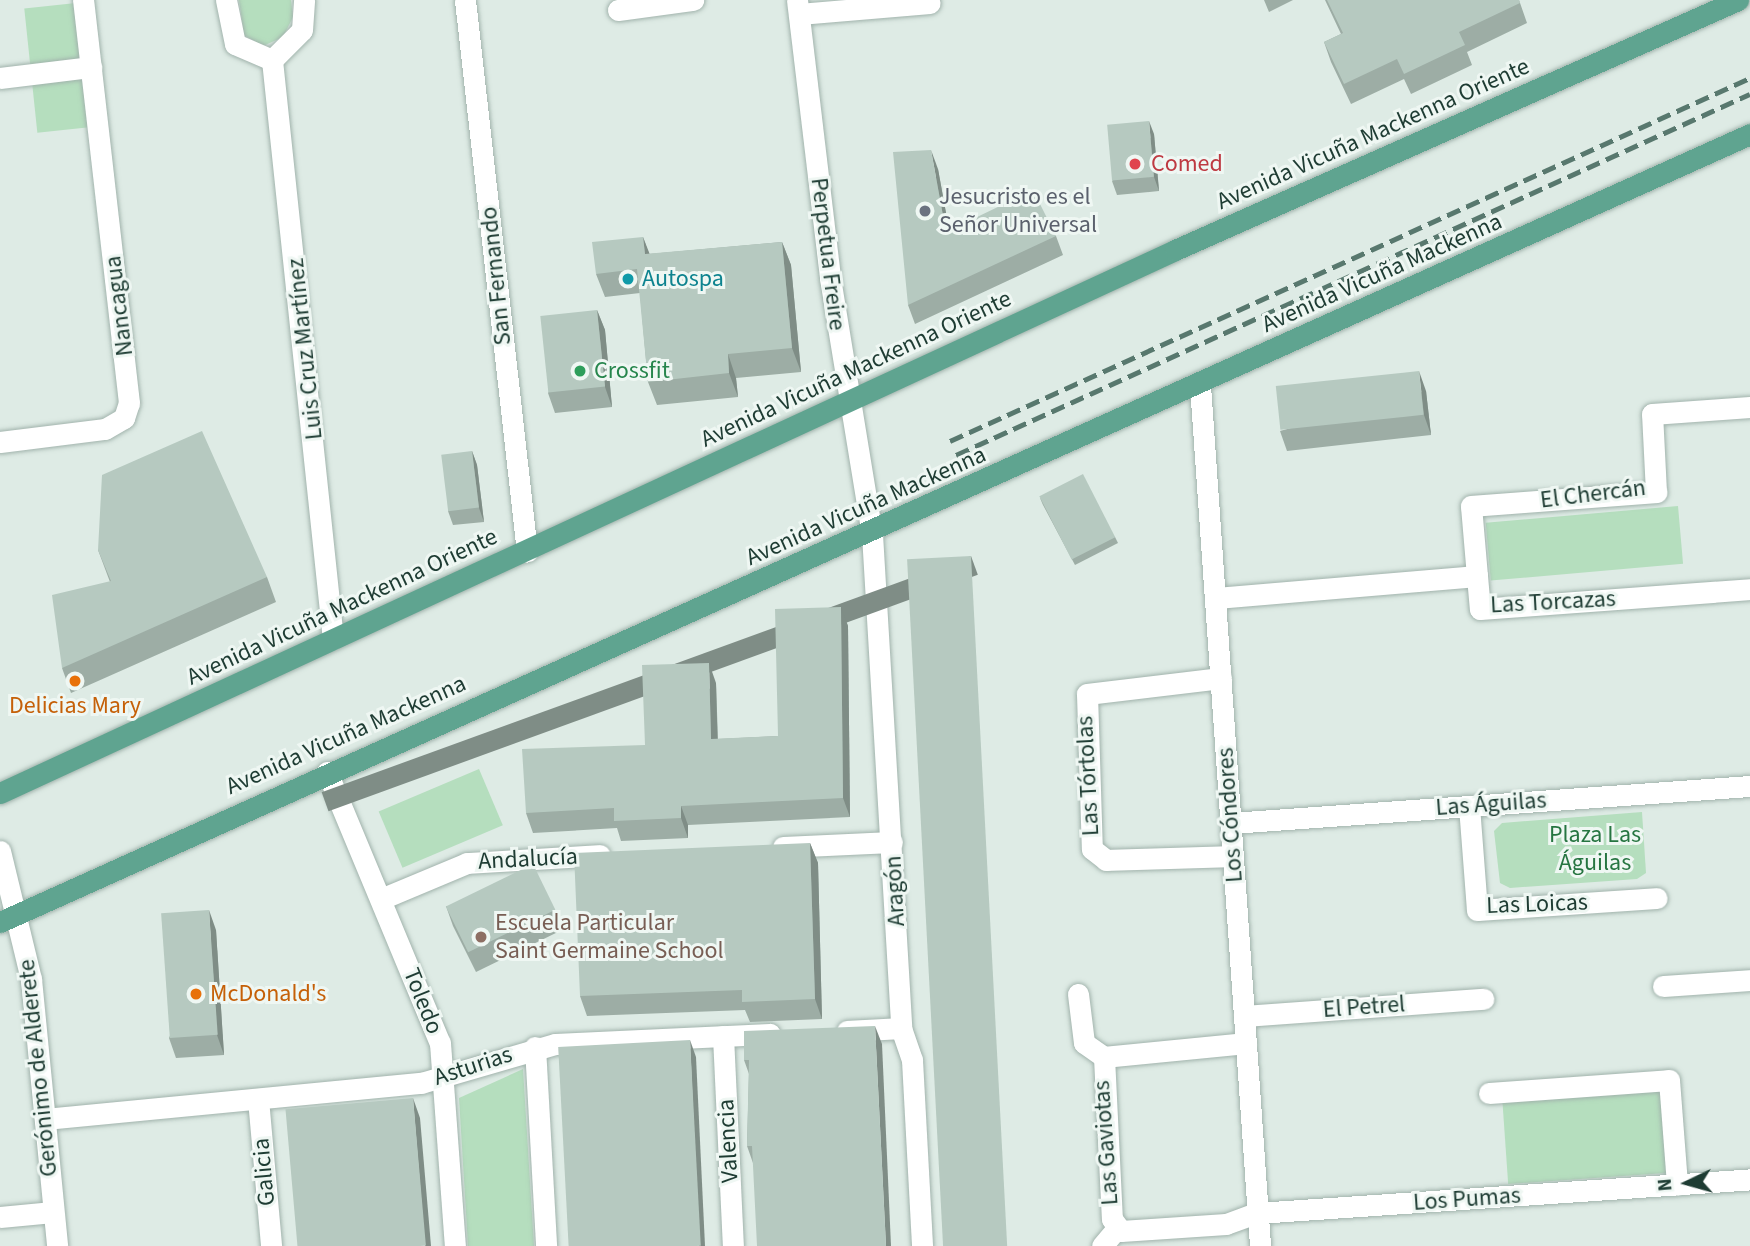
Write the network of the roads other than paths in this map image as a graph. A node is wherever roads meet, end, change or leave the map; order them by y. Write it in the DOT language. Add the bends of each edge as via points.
graph roads {
  1 [pos="83,0"];
  2 [pos="226,0"];
  3 [pos="304,0"];
  4 [pos="465,0"];
  5 [pos="693,0"];
  6 [pos="1738,0"];
  7 [pos="930,3"];
  8 [pos="798,7"];
  9 [pos="618,10"];
  10 [pos="272,60"];
  11 [pos="91,67"];
  12 [pos="0,78"];
  13 [pos="1750,134"];
  14 [pos="1200,385"];
  15 [pos="849,400"];
  16 [pos="1750,407"];
  17 [pos="0,442"];
  18 [pos="872,534"];
  19 [pos="527,552"];
  20 [pos="1477,576"];
  21 [pos="1750,589"];
  22 [pos="1216,598"];
  23 [pos="333,639"];
  24 [pos="1221,678"];
  25 [pos="327,772"];
  26 [pos="1750,786"];
  27 [pos="0,793"];
  28 [pos="1469,806"];
  29 [pos="1231,823"];
  30 [pos="892,842"];
  31 [pos="753,848"];
  32 [pos="0,851"];
  33 [pos="628,853"];
  34 [pos="1233,856"];
  35 [pos="1657,898"];
  36 [pos="381,899"];
  37 [pos="8,918"];
  38 [pos="1750,980"];
  39 [pos="1663,986"];
  40 [pos="1078,994"];
  41 [pos="1483,999"];
  42 [pos="1244,1016"];
  43 [pos="901,1028"];
  44 [pos="819,1032"];
  45 [pos="791,1033"];
  46 [pos="723,1036"];
  47 [pos="1246,1043"];
  48 [pos="535,1047"];
  49 [pos="1104,1058"];
  50 [pos="444,1079"];
  51 [pos="1489,1093"];
  52 [pos="258,1099"];
  53 [pos="45,1119"];
  54 [pos="1750,1179"];
  55 [pos="1677,1185"];
  56 [pos="54,1212"];
  57 [pos="1257,1213"];
  58 [pos="0,1217"];
  59 [pos="1117,1228"];
  60 [pos="57,1246"];
  61 [pos="271,1246"];
  62 [pos="455,1246"];
  63 [pos="546,1246"];
  64 [pos="733,1246"];
  65 [pos="922,1246"];
  66 [pos="1102,1246"];
  67 [pos="1260,1246"];
  1 -- 11 [label="street, Nancagua"];
  2 -- 10 [label="street" via="235,44"];
  3 -- 10 [label="street" via="302,30"];
  4 -- 19 [label="street, San Fernando"];
  5 -- 9 [label="street"];
  6 -- 15 [label="main road, Avenida Vicuña Mackenna Oriente"];
  7 -- 8 [label="street, Perpetua Freire"];
  8 -- 15 [label="street, Perpetua Freire"];
  10 -- 23 [label="street, Luis Cruz Martínez"];
  11 -- 12 [label="street"];
  11 -- 17 [label="street, Nancagua" via="127,411 105,429"];
  13 -- 14 [label="main road, Avenida Vicuña Mackenna"];
  14 -- 18 [label="main road, Avenida Vicuña Mackenna"];
  14 -- 22 [label="street, Los Cóndores"];
  15 -- 18 [label="street, Perpetua Freire"];
  15 -- 19 [label="main road, Avenida Vicuña Mackenna Oriente"];
  16 -- 20 [label="street, El Chercán" via="1652,414 1656,492 1471,506"];
  18 -- 25 [label="main road, Avenida Vicuña Mackenna"];
  18 -- 30 [label="street, Aragón"];
  19 -- 23 [label="main road, Avenida Vicuña Mackenna Oriente"];
  20 -- 21 [label="street, Las Torcazas" via="1480,608"];
  20 -- 22 [label="street, Las Torcazas"];
  22 -- 24 [label="street, Los Cóndores"];
  23 -- 27 [label="main road, Avenida Vicuña Mackenna Oriente"];
  24 -- 29 [label="street, Los Cóndores"];
  24 -- 34 [label="street, Las Tórtolas" via="1087,694 1092,849 1106,860"];
  25 -- 36 [label="street, Toledo"];
  25 -- 37 [label="main road, Avenida Vicuña Mackenna"];
  26 -- 28 [label="street, Las Águilas"];
  28 -- 29 [label="street, Las Águilas"];
  28 -- 35 [label="street, Las Loicas" via="1476,910"];
  29 -- 34 [label="street, Los Cóndores"];
  30 -- 31 [label="street"];
  30 -- 43 [label="street, Aragón"];
  32 -- 37 [label="street, Gerónimo de Alderete"];
  33 -- 36 [label="street, Andalucía" via="478,860"];
  34 -- 42 [label="street, Los Cóndores"];
  36 -- 50 [label="street, Toledo" via="435,1028"];
  37 -- 53 [label="street, Gerónimo de Alderete" via="31,979"];
  38 -- 39 [label="street"];
  40 -- 49 [label="street" via="1084,1043"];
  41 -- 42 [label="street, El Petrel"];
  42 -- 47 [label="street, Los Cóndores"];
  43 -- 44 [label="street"];
  43 -- 65 [label="street, Aragón" via="912,1059"];
  45 -- 46 [label="street, Asturias"];
  46 -- 48 [label="street, Asturias"];
  46 -- 64 [label="street, Valencia"];
  47 -- 49 [label="street, Las Gaviotas"];
  47 -- 57 [label="street, Los Cóndores"];
  48 -- 50 [label="street, Asturias"];
  48 -- 63 [label="street"];
  49 -- 59 [label="street, Las Gaviotas"];
  50 -- 52 [label="street, Asturias"];
  50 -- 62 [label="street, Toledo"];
  51 -- 55 [label="street" via="1670,1080"];
  52 -- 53 [label="street, Asturias"];
  52 -- 61 [label="street, Galicia"];
  53 -- 56 [label="street, Gerónimo de Alderete"];
  54 -- 55 [label="street, Los Pumas"];
  55 -- 57 [label="street, Los Pumas"];
  56 -- 58 [label="street"];
  56 -- 60 [label="street, Gerónimo de Alderete"];
  57 -- 59 [label="street, Las Gaviotas" via="1226,1224"];
  57 -- 67 [label="street, Los Cóndores"];
  59 -- 66 [label="street"];
}
